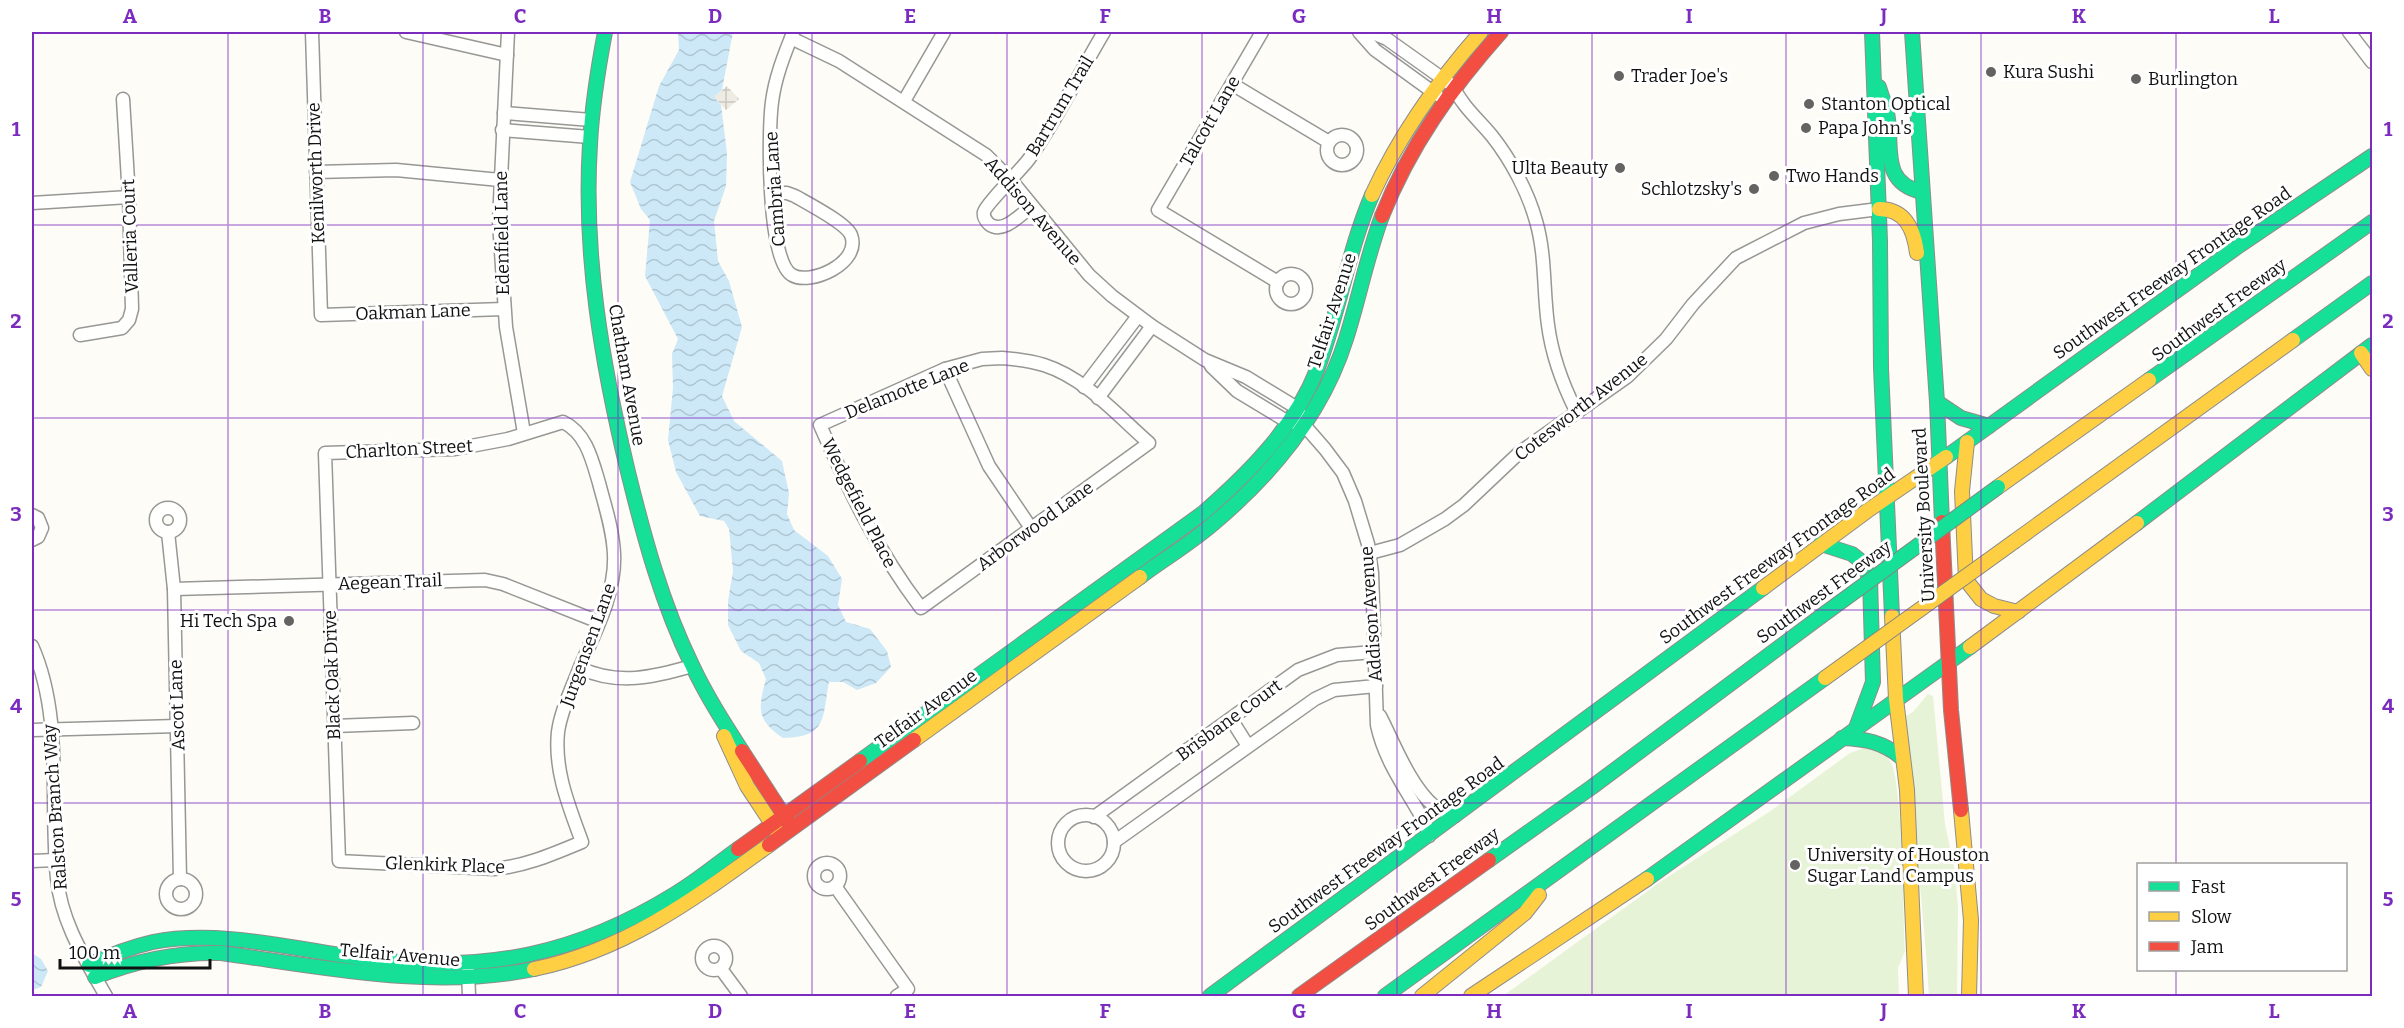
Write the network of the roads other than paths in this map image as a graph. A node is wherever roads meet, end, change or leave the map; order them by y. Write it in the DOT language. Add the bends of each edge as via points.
graph roads {
  1 [pos="312,32"];
  2 [pos="406,32"];
  3 [pos="508,32"];
  4 [pos="605,32"];
  5 [pos="944,32"];
  6 [pos="1104,32"];
  7 [pos="1262,32"];
  8 [pos="1359,32"];
  9 [pos="1370,32"];
  10 [pos="1481,32"];
  11 [pos="1501,32"];
  12 [pos="1872,32"];
  13 [pos="1912,32"];
  14 [pos="2349,32"];
  15 [pos="792,35"];
  16 [pos="507,55"];
  17 [pos="2373,62"];
  18 [pos="1873,72"];
  19 [pos="1441,77"];
  20 [pos="1232,84"];
  21 [pos="1453,86"];
  22 [pos="1431,91"];
  23 [pos="123,99"];
  24 [pos="1443,100"];
  25 [pos="904,101"];
  26 [pos="504,112"];
  27 [pos="591,120"];
  28 [pos="502,130"];
  29 [pos="590,137"];
  30 [pos="1329,142"];
  31 [pos="2373,156"];
  32 [pos="316,172"];
  33 [pos="500,180"];
  34 [pos="1012,181"];
  35 [pos="1922,192"];
  36 [pos="771,193"];
  37 [pos="129,197"];
  38 [pos="32,203"];
  39 [pos="1032,206"];
  40 [pos="1879,210"];
  41 [pos="2373,222"];
  42 [pos="1278,282"];
  43 [pos="2373,283"];
  44 [pos="504,309"];
  45 [pos="321,315"];
  46 [pos="1138,316"];
  47 [pos="1932,321"];
  48 [pos="1152,326"];
  49 [pos="80,335"];
  50 [pos="2370,348"];
  51 [pos="1205,360"];
  52 [pos="945,369"];
  53 [pos="2373,369"];
  54 [pos="1084,387"];
  55 [pos="1098,398"];
  56 [pos="1937,402"];
  57 [pos="1297,408"];
  58 [pos="1575,411"];
  59 [pos="562,422"];
  60 [pos="1288,422"];
  61 [pos="820,425"];
  62 [pos="1305,426"];
  63 [pos="1989,426"];
  64 [pos="524,433"];
  65 [pos="1967,442"];
  66 [pos="1149,443"];
  67 [pos="325,453"];
  68 [pos="1940,461"];
  69 [pos="1887,497"];
  70 [pos="32,515"];
  71 [pos="1031,528"];
  72 [pos="168,532"];
  73 [pos="32,540"];
  74 [pos="1821,544"];
  75 [pos="1370,553"];
  76 [pos="329,584"];
  77 [pos="174,589"];
  78 [pos="921,608"];
  79 [pos="2018,612"];
  80 [pos="599,622"];
  81 [pos="32,646"];
  82 [pos="1374,652"];
  83 [pos="1949,661"];
  84 [pos="692,666"];
  85 [pos="580,668"];
  86 [pos="1376,686"];
  87 [pos="1896,699"];
  88 [pos="715,709"];
  89 [pos="1378,712"];
  90 [pos="1231,718"];
  91 [pos="413,723"];
  92 [pos="178,726"];
  93 [pos="334,726"];
  94 [pos="1856,728"];
  95 [pos="51,729"];
  96 [pos="32,730"];
  97 [pos="1842,738"];
  98 [pos="1248,746"];
  99 [pos="1902,758"];
  100 [pos="783,816"];
  101 [pos="1455,816"];
  102 [pos="1094,817"];
  103 [pos="772,825"];
  104 [pos="793,828"];
  105 [pos="1429,836"];
  106 [pos="780,837"];
  107 [pos="582,842"];
  108 [pos="1114,842"];
  109 [pos="56,860"];
  110 [pos="32,861"];
  111 [pos="339,861"];
  112 [pos="1556,873"];
  113 [pos="180,879"];
  114 [pos="835,886"];
  115 [pos="467,963"];
  116 [pos="721,969"];
  117 [pos="92,971"];
  118 [pos="468,978"];
  119 [pos="1918,992"];
  120 [pos="902,993"];
  121 [pos="106,996"];
  122 [pos="469,996"];
  123 [pos="741,996"];
  124 [pos="1210,996"];
  125 [pos="1299,996"];
  126 [pos="1385,996"];
  127 [pos="1422,996"];
  128 [pos="1471,996"];
  129 [pos="1969,996"];
  1 -- 32 [label="street, Kenilworth Drive"];
  2 -- 16 [label="street"];
  3 -- 16 [label="street, Edenfield Lane"];
  4 -- 27 [label="main road, Chatham Avenue"];
  5 -- 25 [label="street"];
  6 -- 34 [label="street, Bartrum Trail"];
  7 -- 20 [label="street, Talcott Lane"];
  8 -- 22 [label="street" via="1375,50"];
  9 -- 19 [label="street" via="1387,39"];
  10 -- 19 [label="main road, Telfair Avenue"];
  11 -- 21 [label="main road, Telfair Avenue"];
  12 -- 18 [label="main road, University Boulevard"];
  13 -- 35 [label="main road, University Boulevard"];
  14 -- 17 [label="street"];
  15 -- 25 [label="street, Addison Avenue"];
  15 -- 36 [label="street, Cambria Lane" via="772,101"];
  16 -- 26 [label="street, Edenfield Lane"];
  18 -- 35 [label="main road" via="1887,109 1892,171 1902,185"];
  18 -- 40 [label="main road, University Boulevard"];
  19 -- 21 [label="street"];
  19 -- 22 [label="main road, Telfair Avenue"];
  20 -- 30 [label="street"];
  20 -- 42 [label="street, Talcott Lane" via="1158,210"];
  21 -- 24 [label="main road, Telfair Avenue"];
  21 -- 58 [label="street" via="1458,98 1508,159 1536,220 1543,252 1551,343 1559,376"];
  22 -- 24 [label="street"];
  22 -- 57 [label="main road, Telfair Avenue" via="1392,154 1371,200 1330,332"];
  23 -- 37 [label="street, Valleria Court"];
  24 -- 62 [label="main road, Telfair Avenue" via="1412,150 1387,202 1345,340"];
  25 -- 34 [label="street, Addison Avenue" via="986,155"];
  26 -- 27 [label="street"];
  26 -- 28 [label="street, Edenfield Lane"];
  27 -- 29 [label="main road, Chatham Avenue"];
  28 -- 29 [label="street"];
  28 -- 33 [label="street, Edenfield Lane"];
  29 -- 84 [label="main road, Chatham Avenue" via="591,260 606,377 652,562"];
  31 -- 63 [label="main road, Southwest Freeway Frontage Road" via="2240,245"];
  32 -- 33 [label="street" via="396,170"];
  32 -- 45 [label="street, Kenilworth Drive"];
  33 -- 44 [label="street, Edenfield Lane"];
  34 -- 39 [label="street, Addison Avenue"];
  34 -- 39 [label="street, Bartrum Trail" via="990,203 984,212 985,220 999,228"];
  35 -- 47 [label="main road, University Boulevard"];
  36 -- 36 [label="street, Cambria Lane" via="795,196 843,226 850,234 851,253 842,264 810,278 790,275 781,261"];
  37 -- 38 [label="street"];
  37 -- 49 [label="street, Valleria Court" via="129,320 115,331"];
  39 -- 46 [label="street, Addison Avenue" via="1089,275"];
  40 -- 47 [label="main road" via="1897,212 1912,229 1921,300"];
  40 -- 58 [label="street, Cotesworth Avenue" via="1804,223 1736,258 1666,339 1628,376"];
  40 -- 69 [label="main road, University Boulevard"];
  41 -- 125 [label="main road, Southwest Freeway, bridge" via="1998,487 1592,787"];
  43 -- 112 [label="main road, bridge"];
  44 -- 45 [label="street, Oakman Lane"];
  44 -- 64 [label="street, Edenfield Lane"];
  46 -- 48 [label="street, Addison Avenue"];
  46 -- 54 [label="street"];
  47 -- 56 [label="main road, University Boulevard"];
  48 -- 51 [label="street, Addison Avenue"];
  48 -- 55 [label="street"];
  50 -- 53 [label="main road"];
  50 -- 79 [label="main road"];
  51 -- 57 [label="street, Addison Avenue" via="1246,377"];
  51 -- 60 [label="street, Addison Avenue" via="1238,391"];
  52 -- 54 [label="street, Delamotte Lane" via="982,359 1013,359 1044,365"];
  52 -- 61 [label="street, Delamotte Lane"];
  52 -- 71 [label="street" via="989,466"];
  54 -- 55 [label="street, Delamotte Lane"];
  55 -- 66 [label="street, Delamotte Lane"];
  56 -- 63 [label="main road" via="1960,418"];
  56 -- 68 [label="main road, University Boulevard"];
  57 -- 60 [label="main road, Telfair Avenue"];
  57 -- 62 [label="street, Addison Avenue"];
  58 -- 75 [label="street, Cotesworth Avenue" via="1519,453 1445,519 1400,545"];
  59 -- 64 [label="street, Charlton Street"];
  59 -- 80 [label="street, Jurgensen Lane" via="578,432 586,444 612,535 613,577"];
  60 -- 62 [label="street, Addison Avenue"];
  60 -- 100 [label="main road, Telfair Avenue" via="1259,461 1203,513"];
  61 -- 78 [label="street, Wedgefield Place" via="869,530 894,573"];
  62 -- 75 [label="street, Addison Avenue" via="1343,473"];
  62 -- 104 [label="main road, Telfair Avenue" via="1271,470 1212,525"];
  63 -- 65 [label="main road, Southwest Freeway Frontage Road"];
  64 -- 67 [label="street, Charlton Street" via="455,449"];
  65 -- 68 [label="main road, Southwest Freeway Frontage Road"];
  65 -- 79 [label="main road" via="1962,491 1966,580 1984,604"];
  66 -- 71 [label="street, Arborwood Lane"];
  67 -- 76 [label="street, Black Oak Drive"];
  68 -- 69 [label="main road, Southwest Freeway Frontage Road"];
  68 -- 83 [label="main road, University Boulevard"];
  69 -- 74 [label="main road, Southwest Freeway Frontage Road"];
  69 -- 87 [label="main road, University Boulevard"];
  70 -- 73 [label="street" via="42,528"];
  71 -- 78 [label="street, Arborwood Lane"];
  72 -- 77 [label="street, Ascot Lane"];
  74 -- 94 [label="main road" via="1852,554 1862,562 1870,579 1874,682"];
  74 -- 101 [label="main road, Southwest Freeway Frontage Road"];
  75 -- 82 [label="street, Addison Avenue"];
  76 -- 77 [label="street, Aegean Trail"];
  76 -- 80 [label="street, Aegean Trail" via="485,580"];
  76 -- 93 [label="street, Black Oak Drive"];
  77 -- 92 [label="street, Ascot Lane"];
  79 -- 83 [label="main road"];
  80 -- 85 [label="street, Jurgensen Lane"];
  81 -- 95 [label="street, Ralston Branch Way"];
  82 -- 86 [label="street, Addison Avenue"];
  82 -- 90 [label="street, Brisbane Court" via="1319,660 1298,670"];
  83 -- 87 [label="main road"];
  83 -- 129 [label="main road, University Boulevard" via="1971,920"];
  84 -- 85 [label="street" via="633,679 607,677"];
  84 -- 88 [label="main road, Chatham Avenue"];
  85 -- 107 [label="street, Jurgensen Lane" via="565,706 557,749 563,790"];
  86 -- 89 [label="street, Addison Avenue"];
  86 -- 98 [label="street, Brisbane Court" via="1334,690"];
  87 -- 94 [label="main road"];
  87 -- 99 [label="main road, University Boulevard"];
  88 -- 100 [label="main road, Chatham Avenue"];
  88 -- 103 [label="main road, Chatham Avenue" via="733,762"];
  89 -- 101 [label="street, Addison Avenue" via="1422,793 1435,807"];
  89 -- 105 [label="street, Addison Avenue" via="1381,744"];
  90 -- 98 [label="street"];
  90 -- 102 [label="street, Brisbane Court"];
  91 -- 93 [label="street"];
  92 -- 95 [label="street"];
  92 -- 113 [label="street, Ascot Lane"];
  93 -- 111 [label="street, Black Oak Drive"];
  94 -- 97 [label="main road"];
  95 -- 96 [label="street"];
  95 -- 109 [label="street, Ralston Branch Way"];
  97 -- 99 [label="main road" via="1877,740"];
  97 -- 128 [label="main road" via="1627,893"];
  98 -- 108 [label="street, Brisbane Court"];
  99 -- 119 [label="main road, University Boulevard"];
  100 -- 103 [label="main road, Telfair Avenue"];
  100 -- 104 [label="main road, Chatham Avenue"];
  101 -- 105 [label="main road, Southwest Freeway Frontage Road"];
  102 -- 108 [label="street" via="1107,824"];
  102 -- 108 [label="street, Brisbane Court" via="1081,816 1064,825 1057,843 1062,860 1077,871 1095,870 1109,860"];
  103 -- 106 [label="main road, Chatham Avenue"];
  103 -- 115 [label="main road, Telfair Avenue" via="677,893 618,926 526,957"];
  104 -- 106 [label="main road, Telfair Avenue"];
  105 -- 124 [label="main road, Southwest Freeway Frontage Road"];
  106 -- 118 [label="main road, Telfair Avenue" via="683,907 624,940 562,964"];
  107 -- 111 [label="street, Glenkirk Place" via="516,867 494,869"];
  109 -- 110 [label="street"];
  109 -- 117 [label="street, Ralston Branch Way" via="63,911"];
  112 -- 126 [label="main road"];
  112 -- 127 [label="main road" via="1526,913"];
  114 -- 120 [label="street"];
  115 -- 117 [label="main road, Telfair Avenue" via="406,962 196,937 153,941 109,955"];
  115 -- 118 [label="street"];
  116 -- 123 [label="street"];
  117 -- 118 [label="main road, Telfair Avenue" via="193,952 405,977"];
  117 -- 121 [label="street, Ralston Branch Way"];
  118 -- 122 [label="street"];
}
